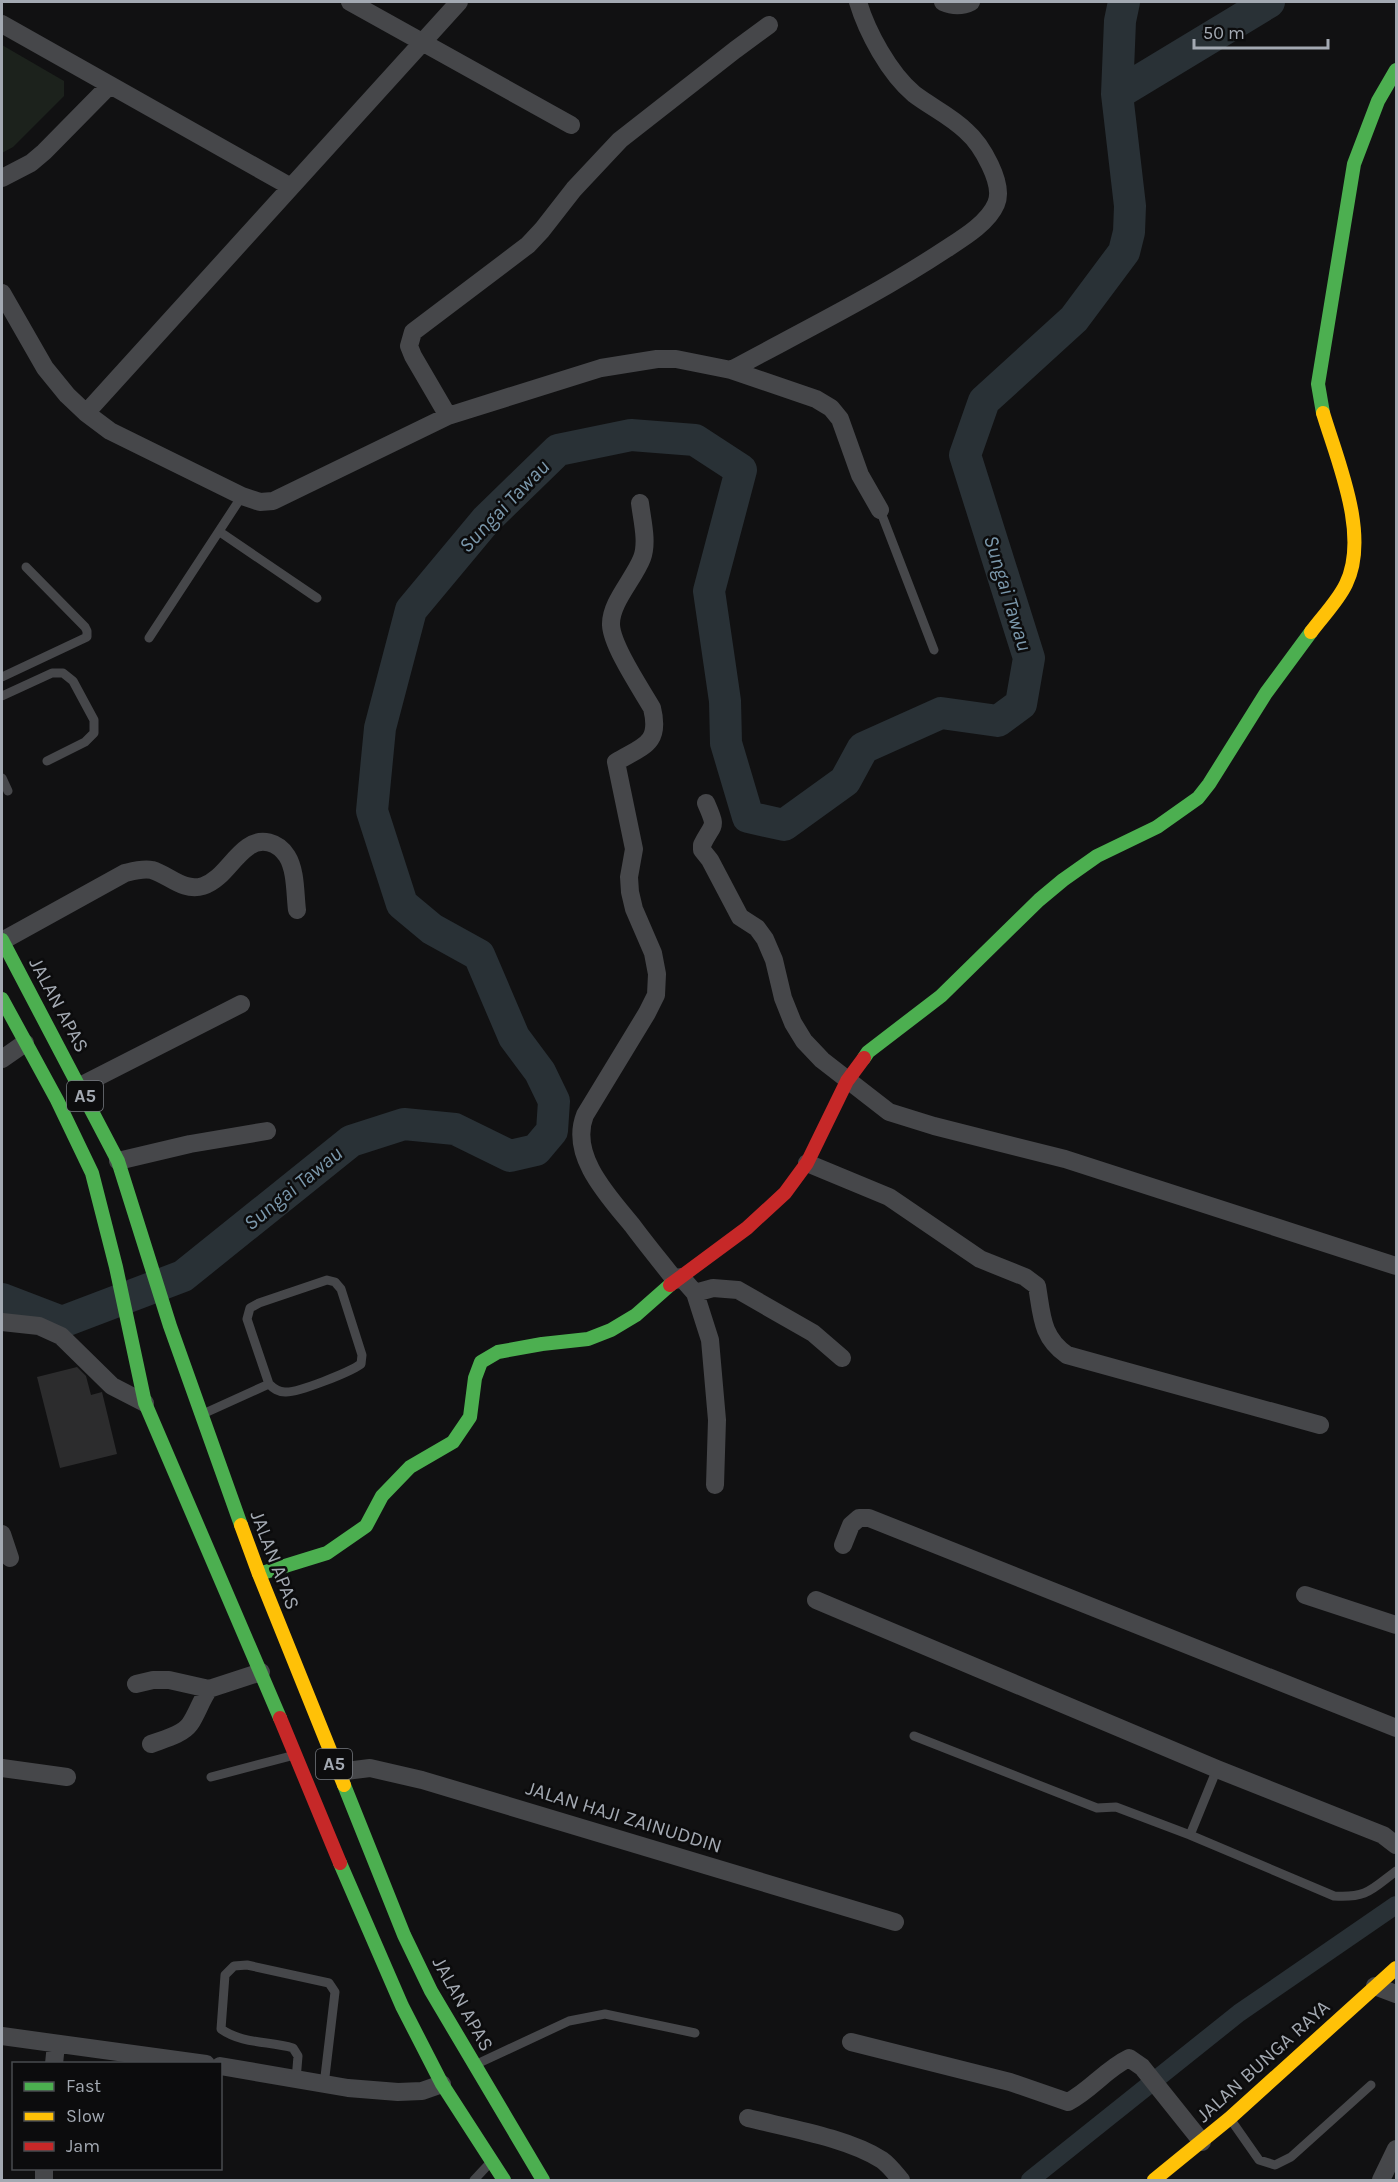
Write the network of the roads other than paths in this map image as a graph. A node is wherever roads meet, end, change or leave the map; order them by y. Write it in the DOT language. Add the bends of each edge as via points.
graph roads {
  1 [pos="350,2"];
  2 [pos="459,2"];
  3 [pos="858,2"];
  4 [pos="943,2"];
  5 [pos="971,2"];
  6 [pos="2,24"];
  7 [pos="769,26"];
  8 [pos="422,42"];
  9 [pos="1396,70"];
  10 [pos="110,85"];
  11 [pos="571,125"];
  12 [pos="2,178"];
  13 [pos="291,187"];
  14 [pos="2,293"];
  15 [pos="731,370"];
  16 [pos="86,413"];
  17 [pos="448,416"];
  18 [pos="242,496"];
  19 [pos="640,503"];
  20 [pos="880,510"];
  21 [pos="220,532"];
  22 [pos="26,567"];
  23 [pos="317,598"];
  24 [pos="149,638"];
  25 [pos="934,650"];
  26 [pos="2,677"];
  27 [pos="2,696"];
  28 [pos="47,760"];
  29 [pos="2,778"];
  30 [pos="8,791"];
  31 [pos="706,803"];
  32 [pos="297,910"];
  33 [pos="2,940"];
  34 [pos="17,968"];
  35 [pos="2,999"];
  36 [pos="241,1004"];
  37 [pos="25,1043"];
  38 [pos="2,1059"];
  39 [pos="847,1081"];
  40 [pos="80,1086"];
  41 [pos="267,1131"];
  42 [pos="118,1161"];
  43 [pos="807,1163"];
  44 [pos="1396,1266"];
  45 [pos="678,1279"];
  46 [pos="695,1293"];
  47 [pos="2,1322"];
  48 [pos="842,1359"];
  49 [pos="269,1384"];
  50 [pos="145,1403"];
  51 [pos="202,1414"];
  52 [pos="1320,1425"];
  53 [pos="189,1427"];
  54 [pos="194,1482"];
  55 [pos="716,1485"];
  56 [pos="196,1520"];
  57 [pos="2,1534"];
  58 [pos="843,1545"];
  59 [pos="10,1558"];
  60 [pos="259,1574"];
  61 [pos="1305,1595"];
  62 [pos="816,1600"];
  63 [pos="1396,1625"];
  64 [pos="261,1672"];
  65 [pos="136,1684"];
  66 [pos="209,1689"];
  67 [pos="1396,1728"];
  68 [pos="914,1736"];
  69 [pos="151,1744"];
  70 [pos="296,1755"];
  71 [pos="2,1767"];
  72 [pos="1217,1769"];
  73 [pos="338,1772"];
  74 [pos="67,1777"];
  75 [pos="211,1777"];
  76 [pos="1190,1835"];
  77 [pos="1396,1845"];
  78 [pos="1396,1871"];
  79 [pos="895,1922"];
  80 [pos="1396,1968"];
  81 [pos="1375,1986"];
  82 [pos="1396,1994"];
  83 [pos="694,2033"];
  84 [pos="2,2036"];
  85 [pos="851,2042"];
  86 [pos="56,2044"];
  87 [pos="54,2062"];
  88 [pos="191,2062"];
  89 [pos="474,2065"];
  90 [pos="222,2066"];
  91 [pos="296,2080"];
  92 [pos="442,2084"];
  93 [pos="324,2085"];
  94 [pos="1371,2085"];
  95 [pos="492,2095"];
  96 [pos="748,2118"];
  97 [pos="1230,2118"];
  98 [pos="1202,2142"];
  99 [pos="1396,2149"];
  100 [pos="492,2162"];
  101 [pos="474,2181"];
  102 [pos="504,2181"];
  103 [pos="530,2181"];
  104 [pos="543,2181"];
  105 [pos="901,2181"];
  106 [pos="1155,2181"];
  107 [pos="1381,2181"];
  1 -- 8 [label="street"];
  2 -- 8 [label="street"];
  3 -- 15 [label="street" via="862,17 894,74 913,93 957,122 979,146 990,164 997,202 991,213 966,235 904,276"];
  4 -- 5 [label="street" via="954,6"];
  6 -- 10 [label="street"];
  7 -- 17 [label="street" via="620,140 528,244 414,332 409,346 413,356"];
  8 -- 11 [label="street"];
  8 -- 13 [label="street"];
  9 -- 39 [label="main road" via="1378,101 1354,164 1318,384 1321,411 1339,457 1351,520 1353,563 1346,584 1266,693 1198,798 1157,827 1097,856 1063,880 941,996 868,1052"];
  10 -- 12 [label="street" via="44,152"];
  10 -- 13 [label="street"];
  13 -- 16 [label="street"];
  14 -- 16 [label="street" via="45,368"];
  15 -- 17 [label="street" via="676,359 638,361 601,368"];
  15 -- 20 [label="street" via="816,399 831,408 840,419 860,475"];
  16 -- 18 [label="street" via="110,431"];
  17 -- 18 [label="street" via="273,501 260,502"];
  18 -- 21 [label="lane"];
  19 -- 45 [label="street" via="645,547 614,609 611,627 655,720 651,739 616,762 634,849 630,892 653,953 656,994 581,1125 584,1153 601,1187"];
  20 -- 25 [label="lane"];
  21 -- 23 [label="lane"];
  21 -- 24 [label="lane"];
  22 -- 26 [label="lane" via="85,627 87,638"];
  27 -- 28 [label="lane" via="52,673 63,673 74,681 94,720 94,733 85,742"];
  29 -- 30 [label="lane"];
  31 -- 39 [label="street" via="714,822 702,850 740,918 757,928 765,939 793,1023 812,1051"];
  32 -- 33 [label="street" via="287,856 273,843 262,841 248,847 204,886 189,888 151,870 124,873"];
  33 -- 34 [label="main road, JALAN APAS / A5"];
  34 -- 37 [label="main road" via="31,1021"];
  34 -- 40 [label="main road, JALAN APAS / A5"];
  35 -- 37 [label="main road, A5"];
  36 -- 40 [label="street"];
  37 -- 38 [label="street"];
  37 -- 50 [label="main road, A5" via="92,1173"];
  39 -- 43 [label="main road"];
  39 -- 44 [label="street" via="889,1112 1065,1159"];
  40 -- 42 [label="main road, JALAN APAS / A5"];
  41 -- 42 [label="street"];
  42 -- 51 [label="main road, JALAN APAS / A5"];
  43 -- 45 [label="main road" via="785,1193 747,1228"];
  43 -- 52 [label="street" via="889,1197 980,1259 1025,1277 1037,1286 1046,1334 1055,1347 1067,1354"];
  45 -- 46 [label="street"];
  45 -- 60 [label="main road" via="636,1315 611,1330 588,1339 498,1352 481,1362 470,1417 453,1442 410,1467 382,1496 366,1526 327,1553"];
  46 -- 48 [label="street" via="712,1288 738,1290 813,1333"];
  46 -- 55 [label="street" via="710,1340 717,1420"];
  47 -- 50 [label="street" via="39,1326 61,1336 112,1386"];
  49 -- 49 [label="lane" via="247,1319 250,1308 327,1280 335,1282 341,1289 362,1355 361,1364 288,1393 276,1391"];
  49 -- 51 [label="lane"];
  50 -- 56 [label="main road, A5"];
  51 -- 53 [label="main road"];
  51 -- 60 [label="main road, JALAN APAS / A5"];
  54 -- 56 [label="main road" via="200,1511"];
  56 -- 64 [label="main road, A5"];
  57 -- 59 [label="street"];
  58 -- 67 [label="street" via="852,1525 859,1518 869,1518"];
  60 -- 73 [label="main road, JALAN APAS / A5"];
  61 -- 63 [label="street"];
  62 -- 72 [label="street"];
  64 -- 66 [label="street"];
  64 -- 70 [label="main road, A5"];
  65 -- 66 [label="street" via="169,1680"];
  66 -- 69 [label="street" via="189,1726"];
  68 -- 76 [label="lane" via="1097,1808 1116,1807"];
  70 -- 75 [label="lane"];
  70 -- 92 [label="main road, A5" via="373,1942"];
  71 -- 74 [label="street"];
  72 -- 76 [label="lane"];
  72 -- 77 [label="street" via="1383,1835"];
  73 -- 79 [label="street, JALAN HAJI ZAINUDDIN" via="370,1768 422,1780"];
  73 -- 89 [label="main road, JALAN APAS / A5" via="404,1935"];
  76 -- 78 [label="lane" via="1334,1896 1367,1893"];
  80 -- 81 [label="main road, JALAN BUNGA RAYA"];
  81 -- 82 [label="street"];
  81 -- 97 [label="main road, JALAN BUNGA RAYA"];
  83 -- 89 [label="lane" via="605,2014 569,2021"];
  84 -- 86 [label="street"];
  85 -- 98 [label="street" via="1010,2082 1068,2102 1129,2058 1164,2092"];
  86 -- 87 [label="street"];
  86 -- 88 [label="street"];
  89 -- 95 [label="main road, JALAN APAS / A5"];
  90 -- 91 [label="street"];
  91 -- 93 [label="street"];
  91 -- 93 [label="lane" via="298,2056 293,2048 241,2039 221,2030 225,1976 234,1966 247,1965 329,1983 335,1992"];
  92 -- 93 [label="street" via="422,2091 398,2092"];
  92 -- 100 [label="main road, A5"];
  94 -- 97 [label="lane" via="1291,2157 1275,2164 1259,2160"];
  95 -- 103 [label="main road" via="488,2105 493,2120"];
  95 -- 104 [label="main road, JALAN APAS / A5"];
  96 -- 105 [label="street" via="824,2136 866,2152 883,2161"];
  97 -- 98 [label="main road, JALAN BUNGA RAYA"];
  98 -- 106 [label="main road, JALAN BUNGA RAYA"];
  99 -- 107 [label="street"];
  100 -- 101 [label="lane"];
  100 -- 102 [label="main road, A5"];
}
